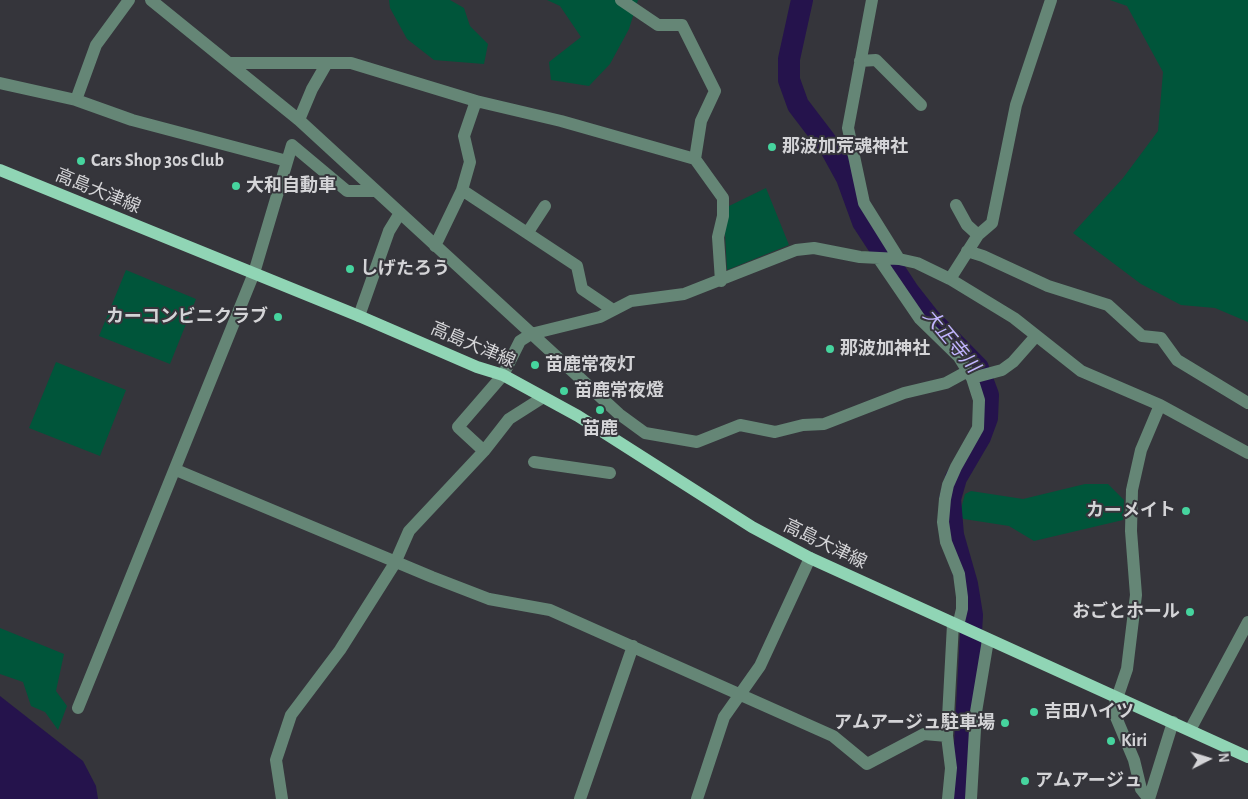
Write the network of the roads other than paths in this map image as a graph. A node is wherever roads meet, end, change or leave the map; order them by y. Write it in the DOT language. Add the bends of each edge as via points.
graph roads {
  1 [pos="129,0"];
  2 [pos="151,0"];
  3 [pos="620,0"];
  4 [pos="872,0"];
  5 [pos="1050,0"];
  6 [pos="860,61"];
  7 [pos="230,63"];
  8 [pos="327,63"];
  9 [pos="0,83"];
  10 [pos="76,100"];
  11 [pos="476,101"];
  12 [pos="921,105"];
  13 [pos="299,120"];
  14 [pos="695,159"];
  15 [pos="287,161"];
  16 [pos="0,170"];
  17 [pos="462,190"];
  18 [pos="375,191"];
  19 [pos="956,205"];
  20 [pos="545,206"];
  21 [pos="400,213"];
  22 [pos="528,232"];
  23 [pos="978,236"];
  24 [pos="436,246"];
  25 [pos="966,251"];
  26 [pos="889,259"];
  27 [pos="254,273"];
  28 [pos="950,278"];
  29 [pos="721,281"];
  30 [pos="613,310"];
  31 [pos="359,316"];
  32 [pos="531,334"];
  33 [pos="1036,336"];
  34 [pos="503,375"];
  35 [pos="972,376"];
  36 [pos="542,398"];
  37 [pos="1248,403"];
  38 [pos="1160,405"];
  39 [pos="484,451"];
  40 [pos="1248,452"];
  41 [pos="534,462"];
  42 [pos="176,470"];
  43 [pos="610,473"];
  44 [pos="810,558"];
  45 [pos="394,563"];
  46 [pos="1248,622"];
  47 [pos="958,626"];
  48 [pos="983,638"];
  49 [pos="633,646"];
  50 [pos="740,693"];
  51 [pos="1116,697"];
  52 [pos="78,708"];
  53 [pos="1173,722"];
  54 [pos="1190,730"];
  55 [pos="947,736"];
  56 [pos="1248,757"];
  57 [pos="282,799"];
  58 [pos="580,799"];
  59 [pos="697,799"];
  60 [pos="948,799"];
  61 [pos="971,799"];
  62 [pos="1149,799"];
  1 -- 10 [label="street" via="96,45"];
  2 -- 7 [label="street"];
  3 -- 14 [label="street" via="658,24 682,25 715,91 702,121"];
  4 -- 6 [label="street"];
  5 -- 23 [label="street" via="1016,105 992,223"];
  6 -- 12 [label="street" via="876,60"];
  6 -- 26 [label="street" via="848,128 850,147 864,203"];
  7 -- 8 [label="street"];
  7 -- 13 [label="street"];
  8 -- 11 [label="street" via="351,63"];
  8 -- 13 [label="street"];
  9 -- 10 [label="street"];
  10 -- 15 [label="street" via="132,120"];
  11 -- 14 [label="street"];
  11 -- 17 [label="street" via="464,136 470,162"];
  13 -- 18 [label="street"];
  14 -- 29 [label="street" via="723,198 718,237"];
  15 -- 18 [label="street" via="292,145 347,191"];
  15 -- 27 [label="street"];
  16 -- 27 [label="main road, 高島大津線"];
  17 -- 22 [label="street"];
  17 -- 24 [label="street"];
  18 -- 21 [label="street"];
  19 -- 23 [label="street" via="967,225"];
  20 -- 22 [label="street"];
  21 -- 24 [label="street"];
  21 -- 31 [label="street" via="389,231"];
  22 -- 30 [label="street" via="577,266 582,289"];
  23 -- 25 [label="street"];
  24 -- 32 [label="street"];
  25 -- 28 [label="street"];
  25 -- 37 [label="street" via="1057,289 1108,306 1142,336 1160,338 1177,360"];
  26 -- 28 [label="street" via="917,263"];
  26 -- 29 [label="street" via="814,248 796,250"];
  26 -- 35 [label="street" via="920,320 959,357"];
  27 -- 31 [label="main road, 高島大津線"];
  27 -- 42 [label="street"];
  28 -- 33 [label="street" via="1014,318"];
  29 -- 30 [label="street" via="684,294 631,301"];
  30 -- 32 [label="street" via="600,317"];
  31 -- 34 [label="main road, 高島大津線"];
  32 -- 34 [label="street" via="520,342"];
  32 -- 35 [label="street" via="619,414 645,433 698,442 740,426 775,432 824,424 904,393"];
  33 -- 35 [label="street" via="1002,370 990,375"];
  33 -- 38 [label="street" via="1081,371"];
  34 -- 36 [label="main road, 高島大津線"];
  34 -- 39 [label="street" via="458,427"];
  35 -- 47 [label="street" via="979,400 978,428 948,485 943,522 946,542 960,574 962,609"];
  36 -- 39 [label="street" via="509,419"];
  36 -- 44 [label="main road, 高島大津線" via="578,416 752,527"];
  38 -- 40 [label="street"];
  38 -- 51 [label="street" via="1141,450 1132,490 1130,531 1136,595 1126,669"];
  39 -- 45 [label="street" via="409,531"];
  41 -- 43 [label="street"];
  42 -- 45 [label="street"];
  42 -- 52 [label="street"];
  44 -- 47 [label="main road, 高島大津線"];
  44 -- 50 [label="street" via="760,666"];
  45 -- 49 [label="street" via="489,599 550,610"];
  45 -- 57 [label="street" via="340,650 291,715 276,760"];
  46 -- 54 [label="street"];
  47 -- 48 [label="main road, 高島大津線"];
  47 -- 55 [label="street"];
  48 -- 51 [label="main road"];
  48 -- 61 [label="street"];
  49 -- 50 [label="street"];
  49 -- 58 [label="street"];
  50 -- 55 [label="street" via="832,736 867,764 924,734"];
  50 -- 59 [label="street" via="724,717"];
  51 -- 53 [label="main road"];
  51 -- 62 [label="street" via="1113,710 1134,760 1141,789"];
  53 -- 54 [label="main road"];
  53 -- 62 [label="street"];
  54 -- 56 [label="main road"];
  55 -- 60 [label="street" via="951,768"];
}
